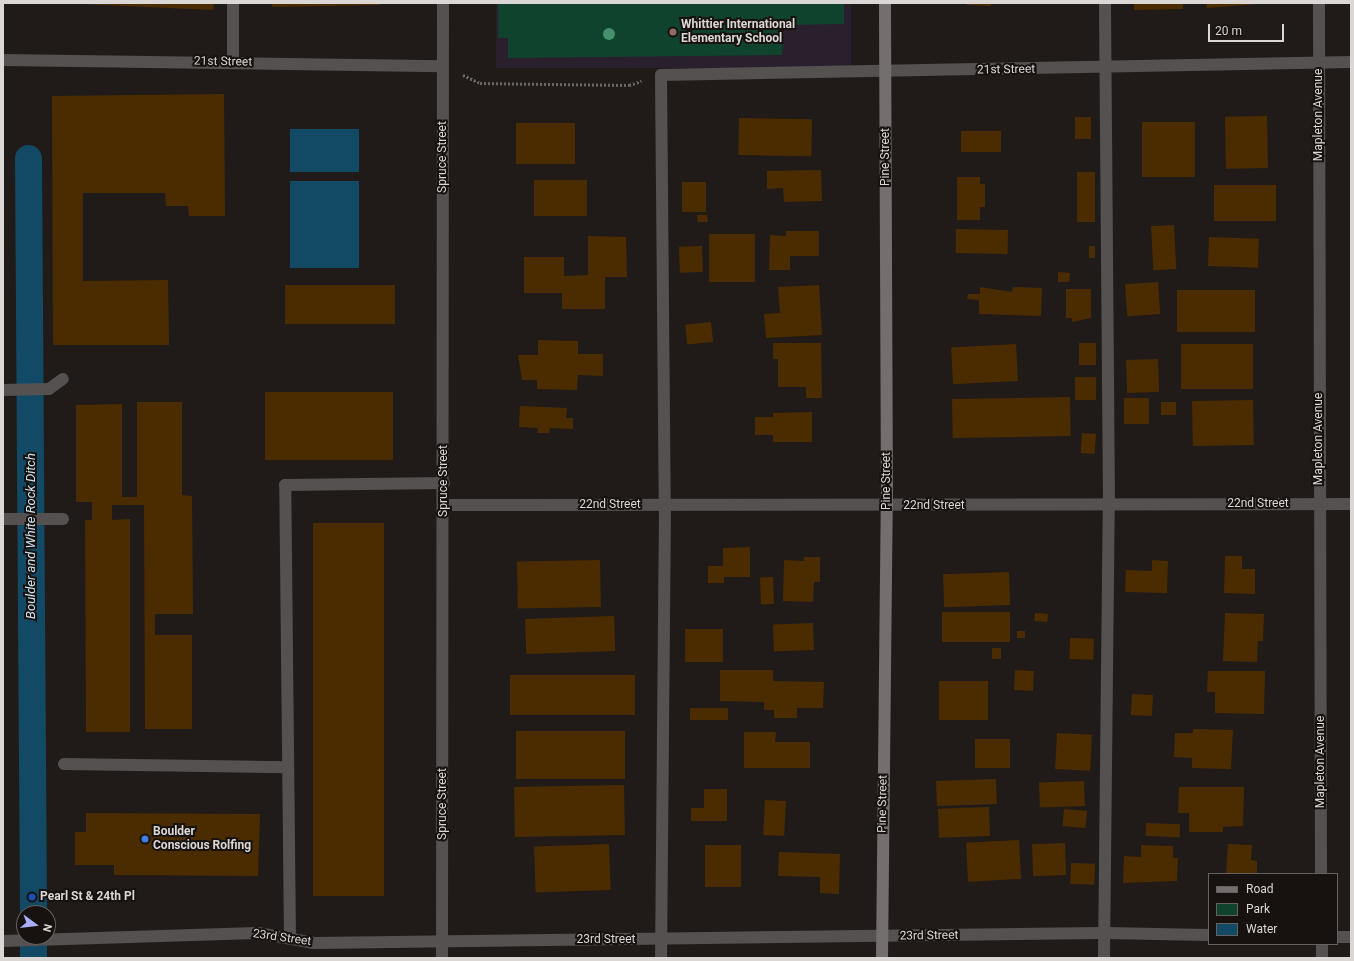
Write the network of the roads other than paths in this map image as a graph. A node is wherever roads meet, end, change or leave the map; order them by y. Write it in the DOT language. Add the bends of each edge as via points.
graph roads {
  1 [pos="233,3"];
  2 [pos="443,3"];
  3 [pos="885,3"];
  4 [pos="1105,3"];
  5 [pos="1319,3"];
  6 [pos="3,60"];
  7 [pos="233,62"];
  8 [pos="1319,62"];
  9 [pos="1351,62"];
  10 [pos="442,66"];
  11 [pos="1104,68"];
  12 [pos="886,71"];
  13 [pos="64,379"];
  14 [pos="3,390"];
  15 [pos="444,483"];
  16 [pos="444,504"];
  17 [pos="1320,504"];
  18 [pos="1351,504"];
  19 [pos="665,505"];
  20 [pos="1109,505"];
  21 [pos="887,506"];
  22 [pos="3,519"];
  23 [pos="63,519"];
  24 [pos="64,764"];
  25 [pos="288,767"];
  26 [pos="1321,873"];
  27 [pos="1104,933"];
  28 [pos="1208,935"];
  29 [pos="882,936"];
  30 [pos="1338,937"];
  31 [pos="1351,937"];
  32 [pos="290,939"];
  33 [pos="442,940"];
  34 [pos="661,940"];
  35 [pos="3,941"];
  36 [pos="1322,945"];
  37 [pos="442,958"];
  38 [pos="661,958"];
  39 [pos="882,958"];
  40 [pos="1104,958"];
  41 [pos="1322,958"];
  1 -- 7 [label="street"];
  2 -- 10 [label="street, Spruce Street"];
  3 -- 12 [label="street, Pine Street"];
  4 -- 11 [label="street"];
  5 -- 8 [label="street, Mapleton Avenue"];
  6 -- 7 [label="street, 21st Street"];
  7 -- 10 [label="street, 21st Street"];
  8 -- 9 [label="street, 21st Street"];
  8 -- 11 [label="street, 21st Street"];
  8 -- 17 [label="street, Mapleton Avenue"];
  10 -- 15 [label="street, Spruce Street"];
  11 -- 12 [label="street, 21st Street"];
  11 -- 20 [label="street"];
  12 -- 19 [label="street, 21st Street" via="661,75"];
  12 -- 21 [label="street, Pine Street"];
  13 -- 14 [label="street" via="49,389"];
  15 -- 16 [label="street, Spruce Street"];
  15 -- 25 [label="street" via="285,485"];
  16 -- 19 [label="street, 22nd Street"];
  16 -- 33 [label="street, Spruce Street"];
  17 -- 18 [label="street, 22nd Street"];
  17 -- 20 [label="street, 22nd Street"];
  17 -- 26 [label="street, Mapleton Avenue"];
  19 -- 21 [label="street, 22nd Street"];
  19 -- 34 [label="street"];
  20 -- 21 [label="street, 22nd Street"];
  20 -- 27 [label="street"];
  21 -- 29 [label="street, Pine Street"];
  22 -- 23 [label="street"];
  24 -- 25 [label="street"];
  25 -- 32 [label="street"];
  27 -- 28 [label="street, 23rd Street"];
  27 -- 29 [label="street, 23rd Street"];
  27 -- 40 [label="street"];
  29 -- 34 [label="street, 23rd Street"];
  29 -- 39 [label="street, Pine Street"];
  30 -- 31 [label="street"];
  32 -- 33 [label="street, 23rd Street" via="314,943"];
  32 -- 35 [label="street, 23rd Street" via="258,933"];
  33 -- 34 [label="street, 23rd Street"];
  33 -- 37 [label="street, Spruce Street"];
  34 -- 38 [label="street"];
  36 -- 41 [label="street"];
}
